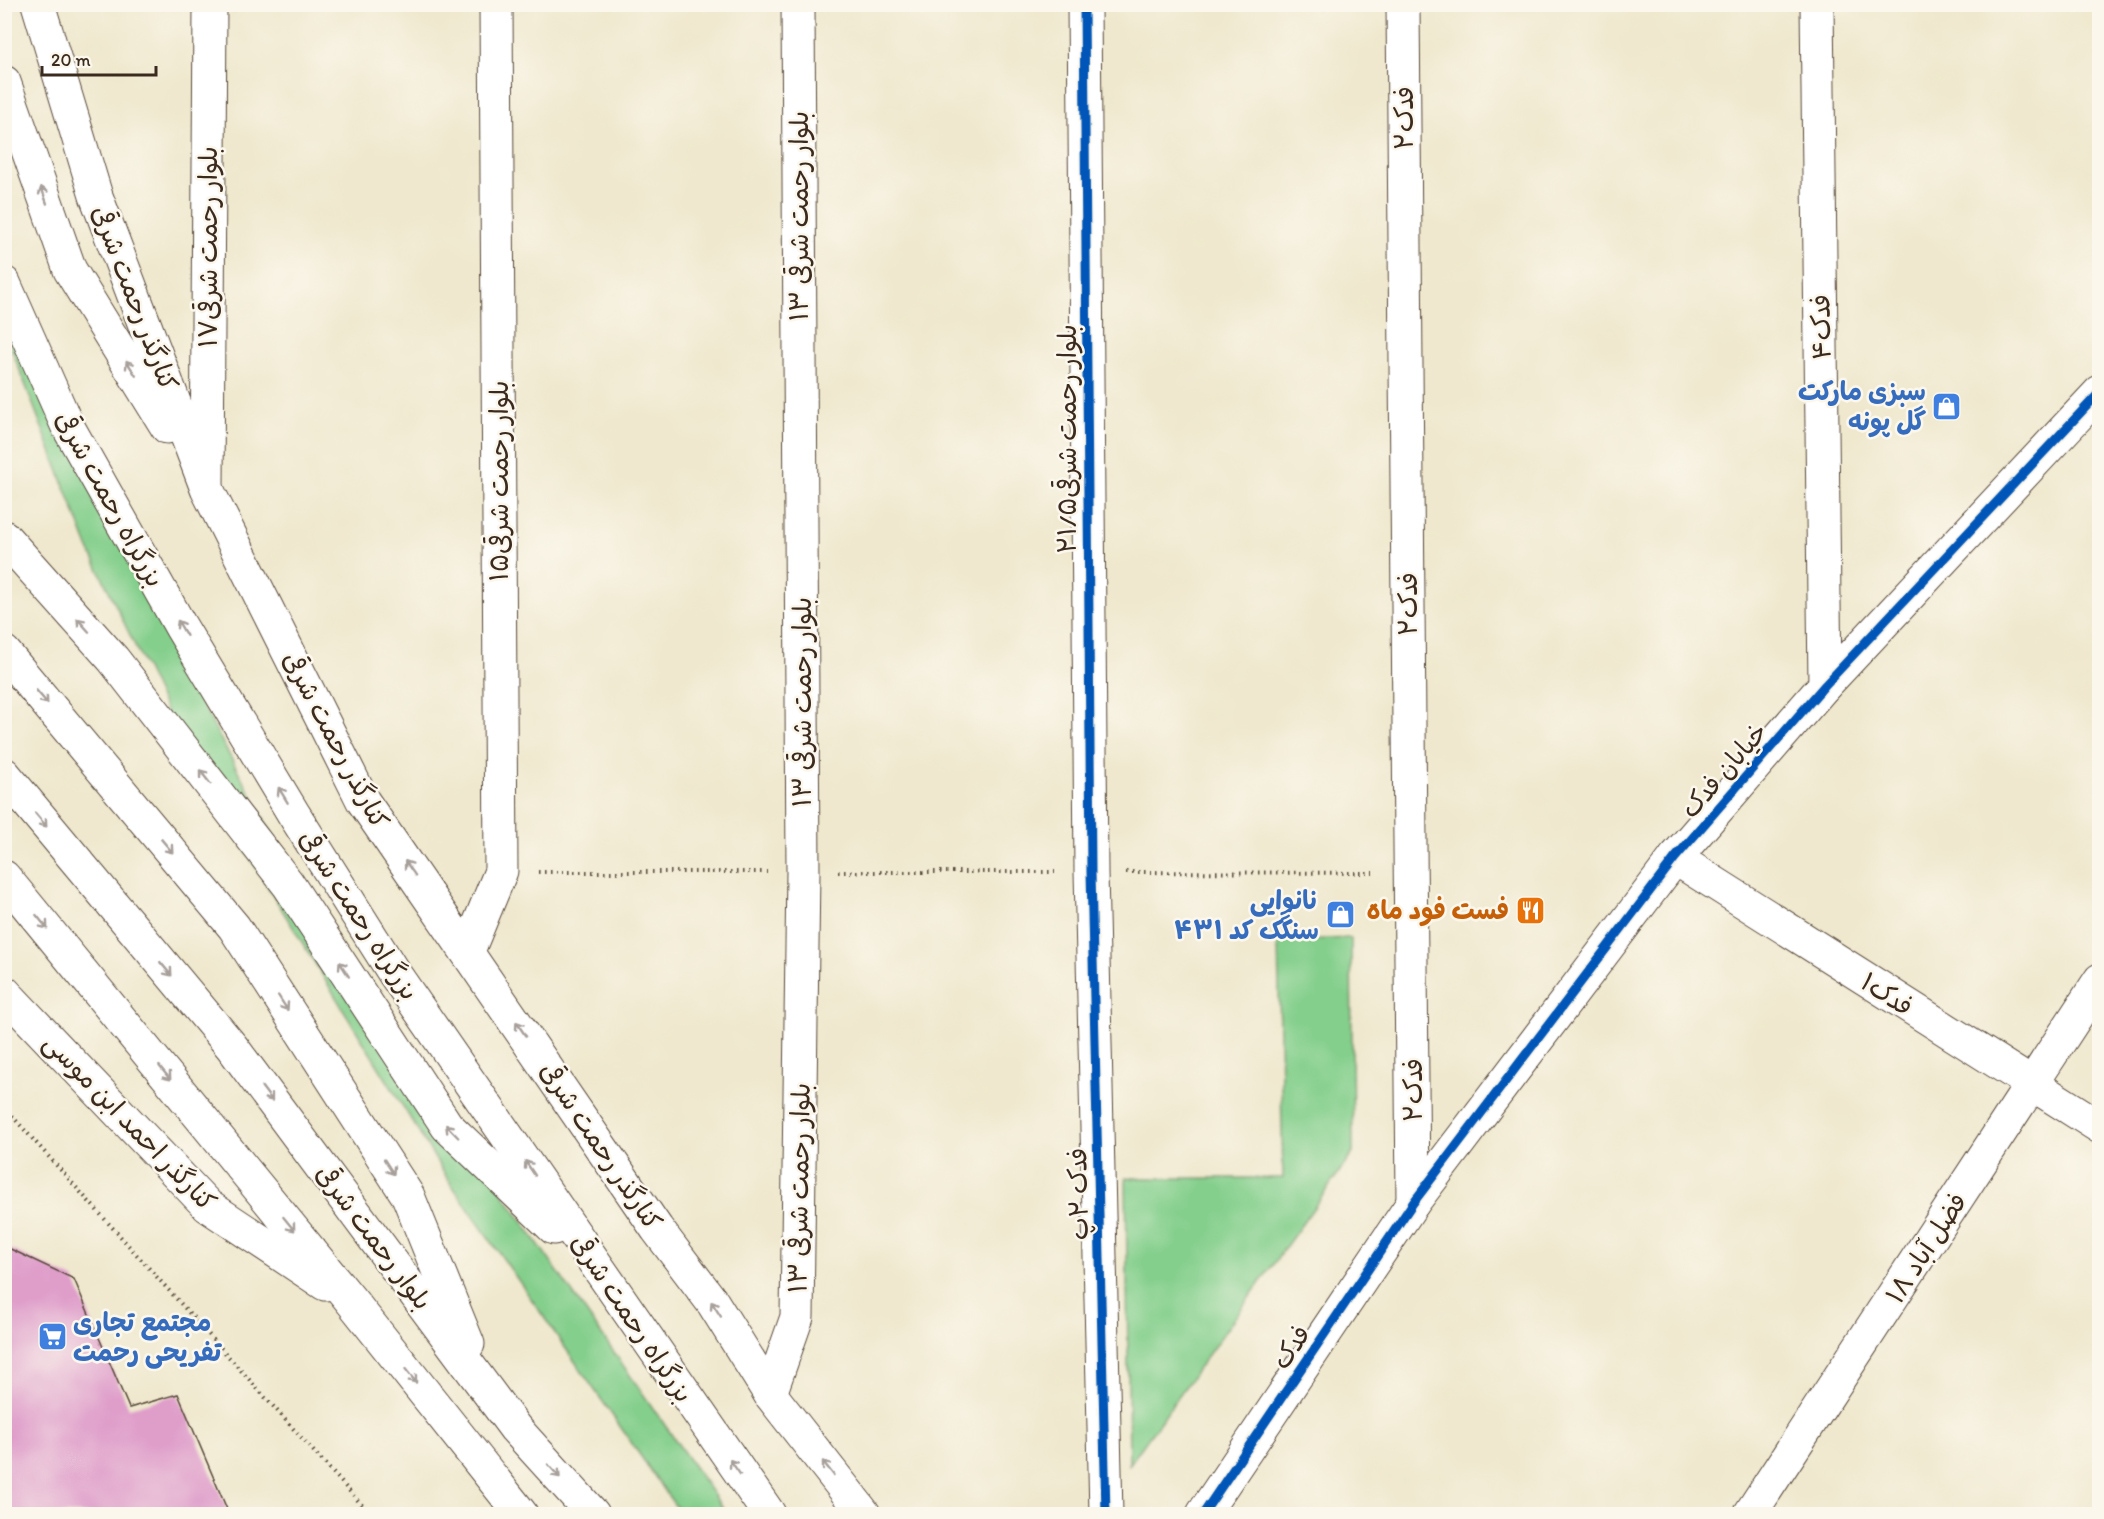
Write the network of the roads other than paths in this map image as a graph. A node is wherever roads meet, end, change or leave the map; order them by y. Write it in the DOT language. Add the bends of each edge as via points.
graph roads {
  1 [pos="38,4"];
  2 [pos="210,4"];
  3 [pos="496,4"];
  4 [pos="798,4"];
  5 [pos="1084,4"];
  6 [pos="1403,4"];
  7 [pos="1817,4"];
  8 [pos="4,82"];
  9 [pos="4,283"];
  10 [pos="2100,392"];
  11 [pos="207,489"];
  12 [pos="4,537"];
  13 [pos="4,652"];
  14 [pos="1825,685"];
  15 [pos="4,774"];
  16 [pos="1675,858"];
  17 [pos="1091,872"];
  18 [pos="4,877"];
  19 [pos="468,951"];
  20 [pos="2100,980"];
  21 [pos="4,992"];
  22 [pos="2032,1087"];
  23 [pos="2100,1127"];
  24 [pos="1413,1203"];
  25 [pos="601,1273"];
  26 [pos="353,1303"];
  27 [pos="487,1388"];
  28 [pos="771,1394"];
  29 [pos="521,1515"];
  30 [pos="593,1515"];
  31 [pos="769,1515"];
  32 [pos="864,1515"];
  33 [pos="1106,1515"];
  34 [pos="1203,1515"];
  35 [pos="1750,1515"];
  1 -- 11 [label="main road, کنارگذر رحمت شرقی" via="96,196"];
  2 -- 11 [label="main road, بلوار رحمت شرقی۱۷"];
  3 -- 19 [label="main road, بلوار رحمت شرقی۱۵" via="501,871"];
  4 -- 28 [label="main road, بلوار رحمت شرقی ۱۳" via="803,872 797,1317"];
  5 -- 17 [label="main road, بلوار رحمت شرقی۲۱/۵"];
  6 -- 24 [label="main road, فدک۲"];
  7 -- 14 [label="main road, فدک۴"];
  11 -- 8 [label="main road, one-way" via="69,270"];
  25 -- 9 [label="main road, بزرگراه رحمت شرقی, one-way" via="394,973 187,637 67,425"];
  10 -- 14 [label="main road, خیابان فدک"];
  19 -- 11 [label="main road, کنارگذر رحمت شرقی, one-way" via="363,801"];
  25 -- 12 [label="main road, one-way" via="447,1126 288,884 113,659"];
  13 -- 27 [label="main road, one-way" via="234,927 408,1196"];
  14 -- 16 [label="main road, خیابان فدک"];
  15 -- 27 [label="main road, بلوار رحمت شرقی, one-way" via="232,1047"];
  16 -- 22 [label="main road, فدک۱"];
  16 -- 24 [label="main road, خیابان فدک"];
  17 -- 33 [label="main road, فدک ۲پ"];
  18 -- 26 [label="main road, one-way"];
  28 -- 19 [label="main road, کنارگذر رحمت شرقی, one-way" via="713,1303 657,1229"];
  20 -- 22 [label="main road, فضل آباد ۱۸"];
  21 -- 26 [label="main road, کنارگذر احمد ابن موسی" via="208,1206"];
  22 -- 23 [label="main road, فدک۱"];
  22 -- 35 [label="main road, فضل آباد ۱۸"];
  24 -- 34 [label="main road, فدک"];
  31 -- 25 [label="main road, بزرگراه رحمت شرقی, one-way"];
  26 -- 29 [label="main road, one-way"];
  27 -- 30 [label="main road, بلوار رحمت شرقی, one-way" via="515,1428"];
  32 -- 28 [label="main road, کنارگذر رحمت شرقی, one-way"];
}
